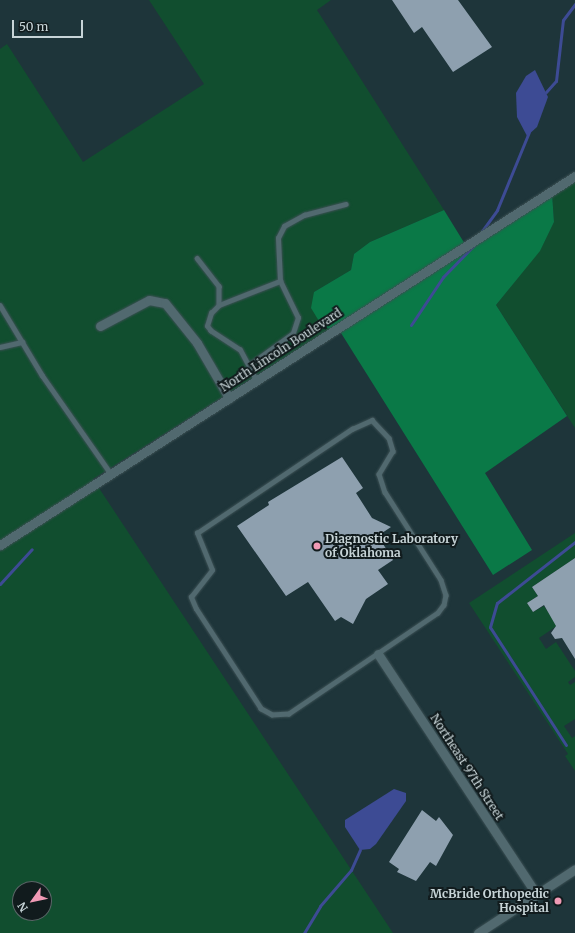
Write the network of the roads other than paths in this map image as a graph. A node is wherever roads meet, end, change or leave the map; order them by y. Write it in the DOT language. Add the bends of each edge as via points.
graph roads {
  1 [pos="575,176"];
  2 [pos="346,204"];
  3 [pos="197,258"];
  4 [pos="280,281"];
  5 [pos="0,305"];
  6 [pos="219,305"];
  7 [pos="100,326"];
  8 [pos="22,342"];
  9 [pos="0,347"];
  10 [pos="249,365"];
  11 [pos="256,380"];
  12 [pos="229,398"];
  13 [pos="111,474"];
  14 [pos="0,545"];
  15 [pos="378,654"];
  16 [pos="575,869"];
  17 [pos="536,894"];
  18 [pos="478,933"];
  1 -- 11 [label="street, North Lincoln Boulevard"];
  2 -- 4 [label="lane" via="304,215 284,226 278,238"];
  3 -- 6 [label="lane" via="219,286"];
  4 -- 6 [label="lane"];
  4 -- 10 [label="lane" via="295,309 295,326 283,342"];
  5 -- 8 [label="lane"];
  6 -- 10 [label="lane" via="211,313 207,326 240,350"];
  7 -- 12 [label="street" via="149,300 165,303 196,343"];
  8 -- 9 [label="lane"];
  8 -- 13 [label="lane"];
  10 -- 11 [label="lane"];
  11 -- 12 [label="street, North Lincoln Boulevard"];
  12 -- 13 [label="street, North Lincoln Boulevard"];
  13 -- 14 [label="street, North Lincoln Boulevard"];
  15 -- 15 [label="lane" via="289,714 272,715 260,709 191,597 212,570 197,533 352,429 372,420 389,438 393,451 379,474 385,492 441,580 446,595 438,613"];
  15 -- 17 [label="street, Northeast 97th Street"];
  16 -- 17 [label="street"];
  17 -- 18 [label="street"];
}
